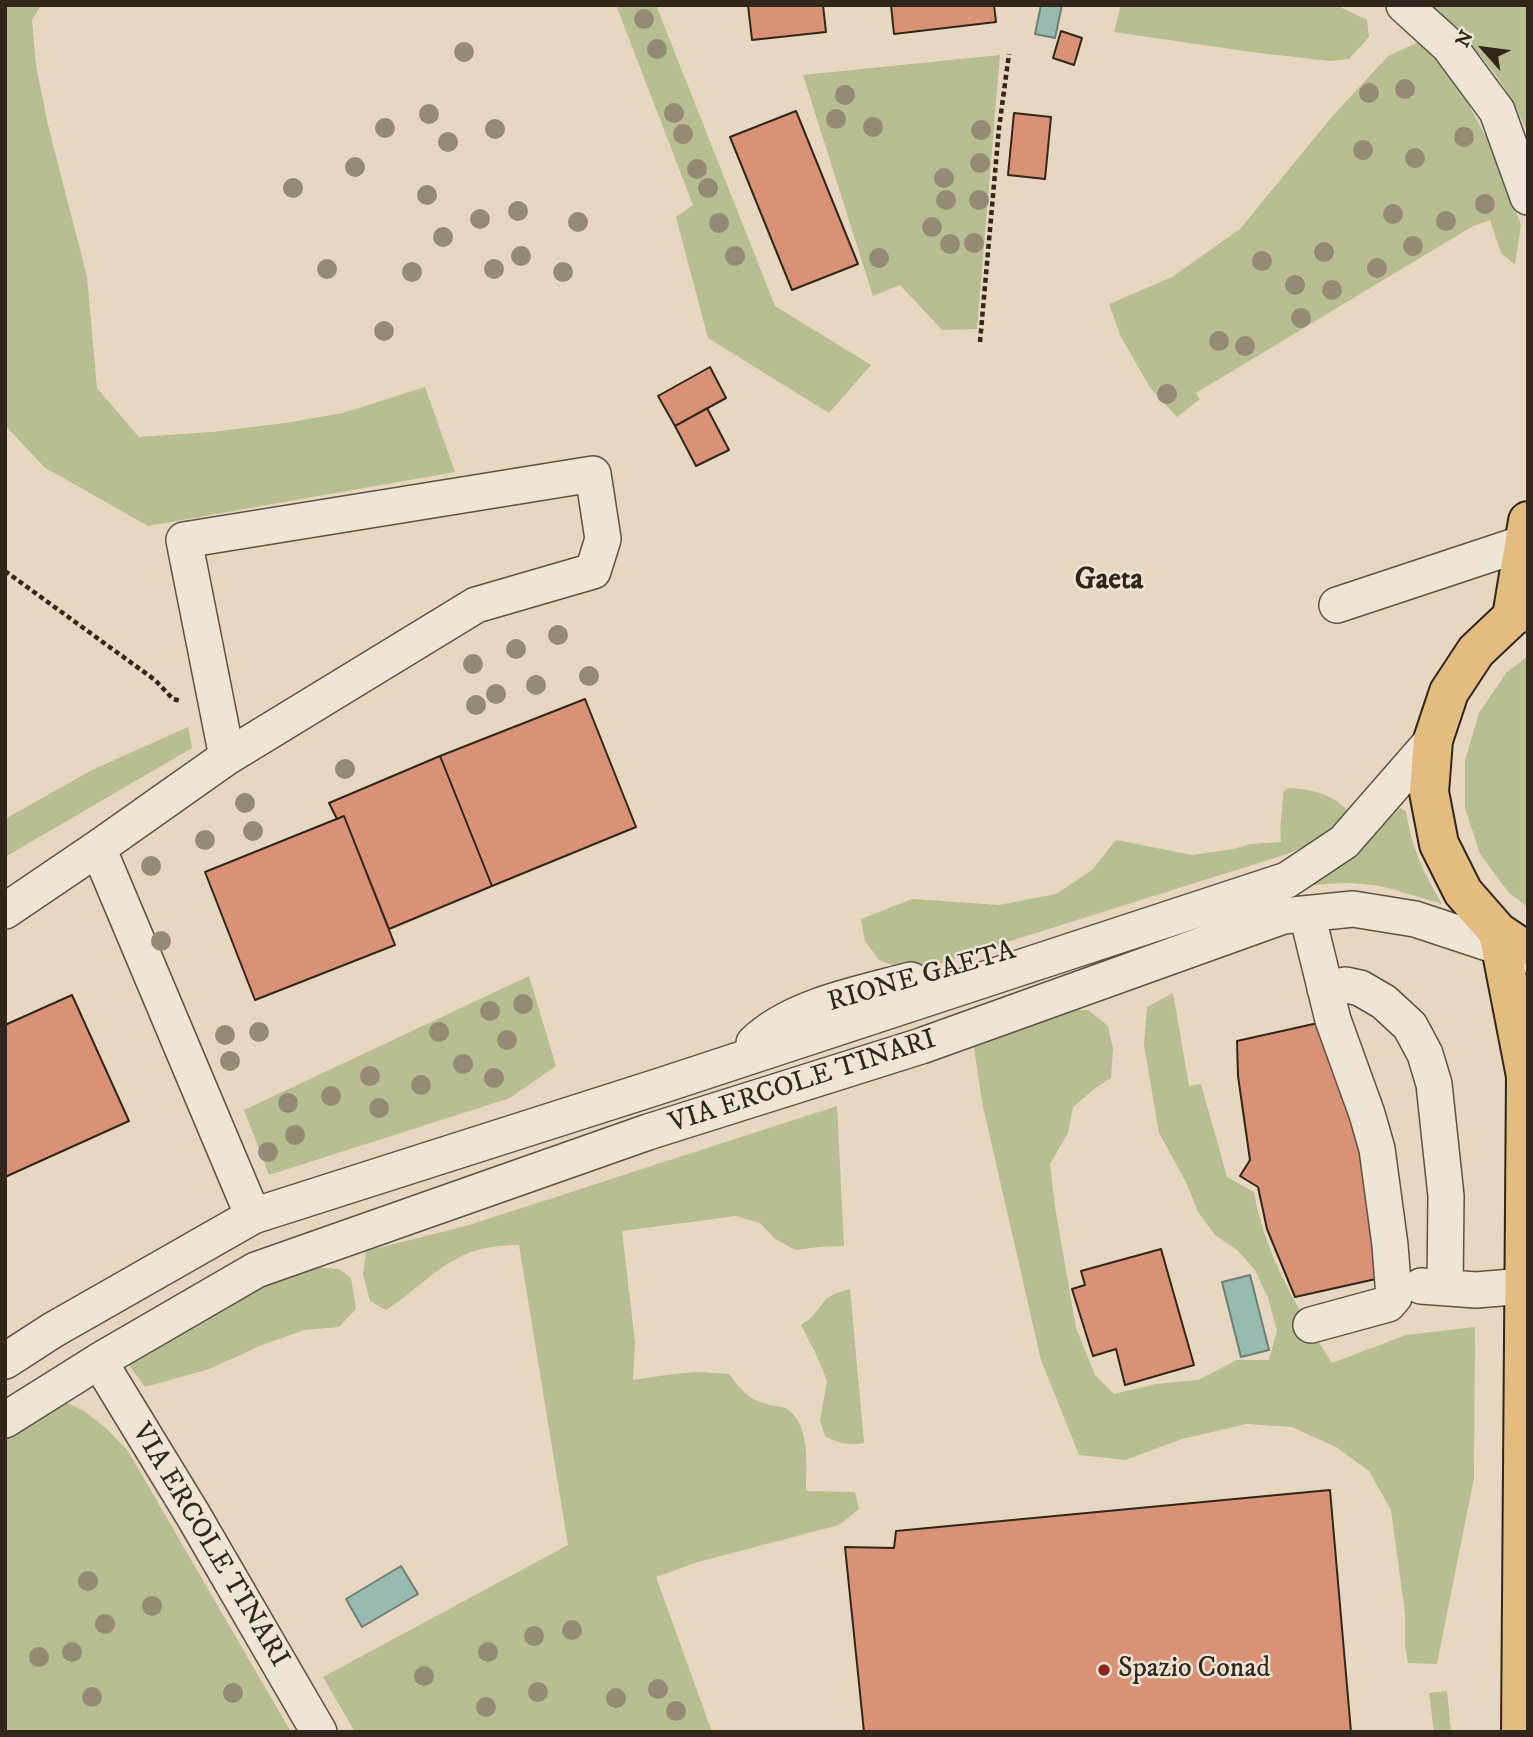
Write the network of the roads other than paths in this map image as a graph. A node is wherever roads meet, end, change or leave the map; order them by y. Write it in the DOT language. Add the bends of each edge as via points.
graph roads {
  1 [pos="1404,5"];
  2 [pos="1528,197"];
  3 [pos="1526,532"];
  4 [pos="1337,605"];
  5 [pos="1520,613"];
  6 [pos="1433,740"];
  7 [pos="227,757"];
  8 [pos="98,848"];
  9 [pos="5,911"];
  10 [pos="1307,914"];
  11 [pos="1514,947"];
  12 [pos="1325,989"];
  13 [pos="253,1216"];
  14 [pos="1393,1283"];
  15 [pos="1525,1286"];
  16 [pos="1445,1288"];
  17 [pos="1311,1325"];
  18 [pos="8,1351"];
  19 [pos="99,1361"];
  20 [pos="5,1420"];
  21 [pos="319,1732"];
  22 [pos="1521,1732"];
  1 -- 2 [label="street" via="1450,46 1497,111"];
  3 -- 4 [label="street"];
  3 -- 5 [label="main road"];
  5 -- 6 [label="main road, VIA ERCOLE TINARI" via="1476,651 1449,692"];
  6 -- 11 [label="main road, VIA ERCOLE TINARI" via="1429,792 1439,844 1463,892"];
  6 -- 13 [label="street, VIA ERCOLE TINARI" via="1343,842 1287,880"];
  7 -- 7 [label="street" via="476,605 593,571 603,539 593,474 184,540"];
  7 -- 8 [label="street"];
  8 -- 9 [label="street"];
  8 -- 13 [label="street"];
  10 -- 11 [label="street, VIA ERCOLE TINARI" via="1353,909 1415,919"];
  10 -- 12 [label="street"];
  10 -- 19 [label="street, VIA ERCOLE TINARI" via="1283,916 921,1046 648,1132 256,1270"];
  11 -- 15 [label="main road" via="1526,1076"];
  12 -- 14 [label="street" via="1377,1149"];
  12 -- 16 [label="street" via="1360,988 1384,1002 1410,1026 1425,1054 1434,1084 1446,1196"];
  13 -- 18 [label="street, VIA ERCOLE TINARI"];
  14 -- 16 [label="street"];
  14 -- 17 [label="street" via="1394,1297 1388,1304"];
  15 -- 16 [label="street"];
  15 -- 22 [label="main road"];
  19 -- 20 [label="street, VIA ERCOLE TINARI"];
  19 -- 21 [label="street, VIA ERCOLE TINARI"];
}
